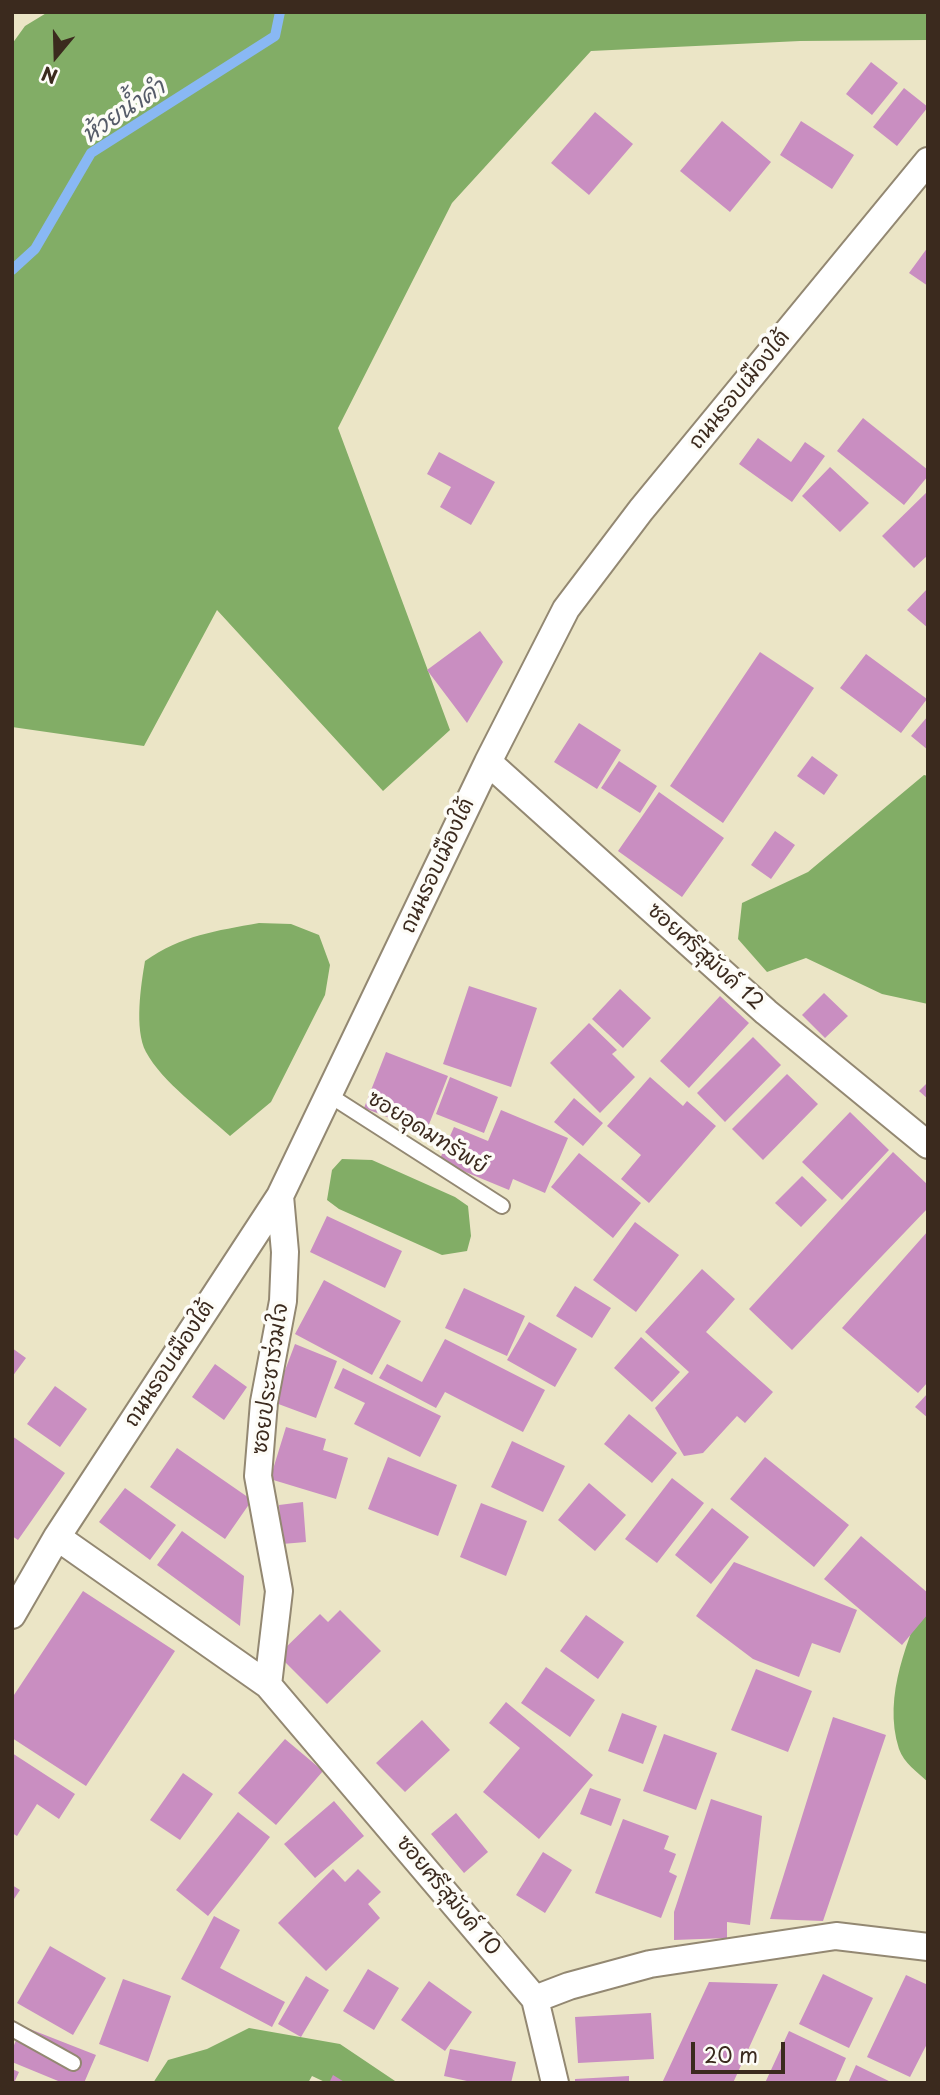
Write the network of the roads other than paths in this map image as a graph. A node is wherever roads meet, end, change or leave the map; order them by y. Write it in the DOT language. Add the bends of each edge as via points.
graph roads {
  1 [pos="928,161"];
  2 [pos="488,762"];
  3 [pos="329,1095"];
  4 [pos="928,1145"];
  5 [pos="280,1196"];
  6 [pos="502,1206"];
  7 [pos="57,1537"];
  8 [pos="12,1615"];
  9 [pos="268,1685"];
  10 [pos="928,1947"];
  11 [pos="535,1999"];
  12 [pos="12,2029"];
  13 [pos="73,2063"];
  14 [pos="555,2083"];
  1 -- 2 [label="street, ถนนรอบเมืองใต้" via="640,510 566,609"];
  2 -- 3 [label="street, ถนนรอบเมืองใต้"];
  2 -- 4 [label="street, ซอยศรีสุมังค์ 12" via="766,1012"];
  3 -- 5 [label="street, ถนนรอบเมืองใต้"];
  3 -- 6 [label="lane, ซอยอุดมทรัพย์"];
  5 -- 7 [label="street, ถนนรอบเมืองใต้"];
  5 -- 9 [label="street, ซอยประชาร่วมใจ" via="283,1301 264,1402 258,1476 279,1591"];
  7 -- 8 [label="street, ถนนรอบเมืองใต้"];
  7 -- 9 [label="street, ซอยศรีสุมังค์ 10"];
  9 -- 11 [label="street, ซอยศรีสุมังค์ 10"];
  10 -- 11 [label="street" via="836,1936 650,1964"];
  11 -- 14 [label="street"];
  12 -- 13 [label="lane"];
}
